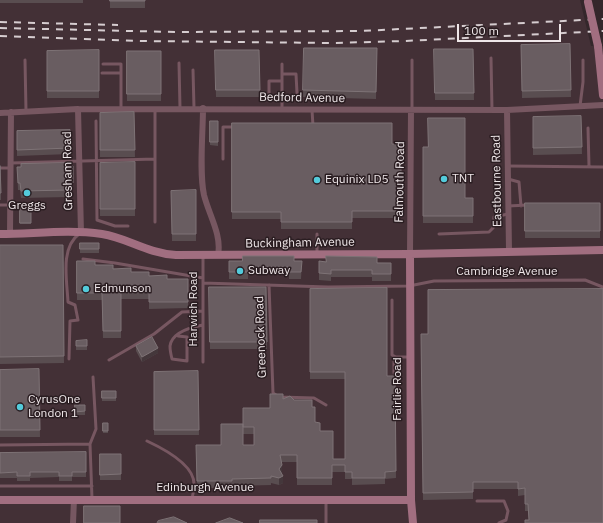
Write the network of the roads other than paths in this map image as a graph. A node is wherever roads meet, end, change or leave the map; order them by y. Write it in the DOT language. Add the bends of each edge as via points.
graph roads {
  1 [pos="588,1"];
  2 [pos="491,58"];
  3 [pos="25,60"];
  4 [pos="412,60"];
  5 [pos="583,60"];
  6 [pos="179,63"];
  7 [pos="103,64"];
  8 [pos="282,64"];
  9 [pos="194,70"];
  10 [pos="102,73"];
  11 [pos="120,73"];
  12 [pos="282,74"];
  13 [pos="282,81"];
  14 [pos="297,93"];
  15 [pos="269,94"];
  16 [pos="603,95"];
  17 [pos="603,105"];
  18 [pos="580,107"];
  19 [pos="180,108"];
  20 [pos="194,108"];
  21 [pos="203,108"];
  22 [pos="78,109"];
  23 [pos="121,109"];
  24 [pos="155,109"];
  25 [pos="282,109"];
  26 [pos="312,109"];
  27 [pos="412,110"];
  28 [pos="492,110"];
  29 [pos="507,110"];
  30 [pos="26,111"];
  31 [pos="11,112"];
  32 [pos="0,113"];
  33 [pos="96,121"];
  34 [pos="305,126"];
  35 [pos="313,126"];
  36 [pos="320,126"];
  37 [pos="238,127"];
  38 [pos="588,128"];
  39 [pos="155,159"];
  40 [pos="223,159"];
  41 [pos="79,160"];
  42 [pos="96,160"];
  43 [pos="10,165"];
  44 [pos="508,166"];
  45 [pos="589,166"];
  46 [pos="603,167"];
  47 [pos="0,168"];
  48 [pos="508,180"];
  49 [pos="0,205"];
  50 [pos="10,205"];
  51 [pos="534,205"];
  52 [pos="508,206"];
  53 [pos="521,206"];
  54 [pos="508,214"];
  55 [pos="155,222"];
  56 [pos="128,226"];
  57 [pos="81,233"];
  58 [pos="0,234"];
  59 [pos="10,234"];
  60 [pos="317,234"];
  61 [pos="439,234"];
  62 [pos="603,250"];
  63 [pos="509,252"];
  64 [pos="318,254"];
  65 [pos="410,254"];
  66 [pos="218,255"];
  67 [pos="203,256"];
  68 [pos="83,259"];
  69 [pos="203,278"];
  70 [pos="203,283"];
  71 [pos="269,285"];
  72 [pos="409,286"];
  73 [pos="603,287"];
  74 [pos="392,300"];
  75 [pos="203,311"];
  76 [pos="203,325"];
  77 [pos="178,336"];
  78 [pos="394,357"];
  79 [pos="410,357"];
  80 [pos="69,359"];
  81 [pos="109,360"];
  82 [pos="203,362"];
  83 [pos="394,373"];
  84 [pos="93,377"];
  85 [pos="326,405"];
  86 [pos="147,441"];
  87 [pos="90,444"];
  88 [pos="0,445"];
  89 [pos="0,486"];
  90 [pos="92,486"];
  91 [pos="74,499"];
  92 [pos="92,499"];
  93 [pos="0,500"];
  94 [pos="192,500"];
  95 [pos="326,500"];
  96 [pos="411,500"];
  97 [pos="477,501"];
  98 [pos="73,523"];
  99 [pos="326,523"];
  100 [pos="413,523"];
  101 [pos="499,523"];
  1 -- 16 [label="street, bridge" via="598,46"];
  2 -- 28 [label="lane"];
  3 -- 30 [label="lane"];
  4 -- 27 [label="lane"];
  5 -- 18 [label="lane"];
  6 -- 19 [label="lane"];
  7 -- 11 [label="lane" via="120,64"];
  8 -- 12 [label="lane"];
  9 -- 20 [label="lane"];
  10 -- 11 [label="lane"];
  11 -- 23 [label="lane"];
  12 -- 13 [label="lane"];
  12 -- 14 [label="lane" via="296,74"];
  13 -- 15 [label="lane" via="269,81"];
  13 -- 25 [label="lane"];
  17 -- 18 [label="street, Bedford Avenue"];
  18 -- 29 [label="street, Bedford Avenue"];
  19 -- 20 [label="street, Bedford Avenue"];
  19 -- 24 [label="street, Bedford Avenue"];
  20 -- 21 [label="street, Bedford Avenue"];
  21 -- 25 [label="street, Bedford Avenue"];
  21 -- 66 [label="street" via="202,179 204,195 218,239"];
  22 -- 23 [label="street, Bedford Avenue"];
  22 -- 30 [label="street, Bedford Avenue"];
  22 -- 41 [label="street, Gresham Road"];
  23 -- 24 [label="street, Bedford Avenue"];
  24 -- 39 [label="lane"];
  25 -- 26 [label="street, Bedford Avenue"];
  26 -- 27 [label="street, Bedford Avenue"];
  26 -- 35 [label="lane"];
  27 -- 28 [label="street, Bedford Avenue"];
  27 -- 65 [label="street, Falmouth Road"];
  28 -- 29 [label="street, Bedford Avenue"];
  29 -- 44 [label="street, Eastbourne Road"];
  30 -- 31 [label="street, Bedford Avenue"];
  31 -- 32 [label="street, Bedford Avenue"];
  31 -- 43 [label="street"];
  33 -- 42 [label="lane"];
  34 -- 35 [label="lane"];
  35 -- 36 [label="lane"];
  37 -- 40 [label="lane" via="223,127"];
  38 -- 45 [label="lane"];
  39 -- 42 [label="lane"];
  39 -- 55 [label="lane"];
  41 -- 42 [label="lane"];
  41 -- 43 [label="lane"];
  41 -- 57 [label="street, Gresham Road"];
  42 -- 56 [label="lane" via="97,220 115,226"];
  43 -- 47 [label="lane"];
  43 -- 50 [label="street"];
  44 -- 45 [label="lane"];
  44 -- 48 [label="street, Eastbourne Road"];
  45 -- 46 [label="lane"];
  48 -- 52 [label="street, Eastbourne Road"];
  48 -- 53 [label="lane" via="520,182"];
  49 -- 50 [label="lane"];
  50 -- 59 [label="street"];
  51 -- 53 [label="lane"];
  52 -- 53 [label="lane"];
  52 -- 54 [label="street, Eastbourne Road"];
  54 -- 61 [label="lane" via="494,217 493,228 489,232"];
  54 -- 63 [label="street, Eastbourne Road"];
  57 -- 59 [label="street, Buckingham Avenue"];
  57 -- 67 [label="street, Buckingham Avenue" via="103,234 154,252"];
  57 -- 80 [label="lane" via="69,244 67,253 68,302 74,305 78,320 70,321"];
  58 -- 59 [label="street, Buckingham Avenue"];
  60 -- 64 [label="lane"];
  62 -- 63 [label="street, Buckingham Avenue"];
  63 -- 65 [label="street, Buckingham Avenue"];
  64 -- 65 [label="street, Buckingham Avenue"];
  64 -- 66 [label="street, Buckingham Avenue"];
  65 -- 72 [label="street, Fairlie Road"];
  66 -- 67 [label="street, Buckingham Avenue"];
  67 -- 69 [label="lane, Harwich Road"];
  68 -- 69 [label="lane"];
  69 -- 70 [label="lane, Harwich Road"];
  70 -- 71 [label="lane, Cambridge Avenue"];
  70 -- 75 [label="lane, Harwich Road"];
  71 -- 72 [label="lane, Cambridge Avenue"];
  71 -- 85 [label="lane, Greenock Road" via="273,393 277,397 314,398"];
  72 -- 73 [label="lane, Cambridge Avenue" via="434,281 585,280"];
  72 -- 79 [label="street, Fairlie Road"];
  74 -- 78 [label="lane"];
  75 -- 76 [label="lane, Harwich Road"];
  75 -- 81 [label="lane" via="182,312 154,334"];
  76 -- 77 [label="lane" via="189,327"];
  76 -- 82 [label="lane, Harwich Road"];
  77 -- 77 [label="lane" via="170,345 172,359 187,361 187,337"];
  78 -- 79 [label="lane"];
  78 -- 83 [label="lane"];
  79 -- 96 [label="street, Fairlie Road"];
  84 -- 87 [label="lane" via="96,428"];
  86 -- 94 [label="lane" via="163,448 191,470 194,484"];
  87 -- 88 [label="lane"];
  87 -- 90 [label="lane"];
  89 -- 90 [label="lane"];
  90 -- 92 [label="lane"];
  91 -- 92 [label="street, Edinburgh Avenue"];
  91 -- 93 [label="street, Edinburgh Avenue"];
  91 -- 98 [label="street"];
  92 -- 94 [label="street, Edinburgh Avenue"];
  94 -- 95 [label="street, Edinburgh Avenue"];
  95 -- 96 [label="street, Edinburgh Avenue"];
  95 -- 99 [label="lane"];
  96 -- 100 [label="street, Fairlie Road"];
  97 -- 101 [label="lane" via="504,501 507,516 506,520"];
}
